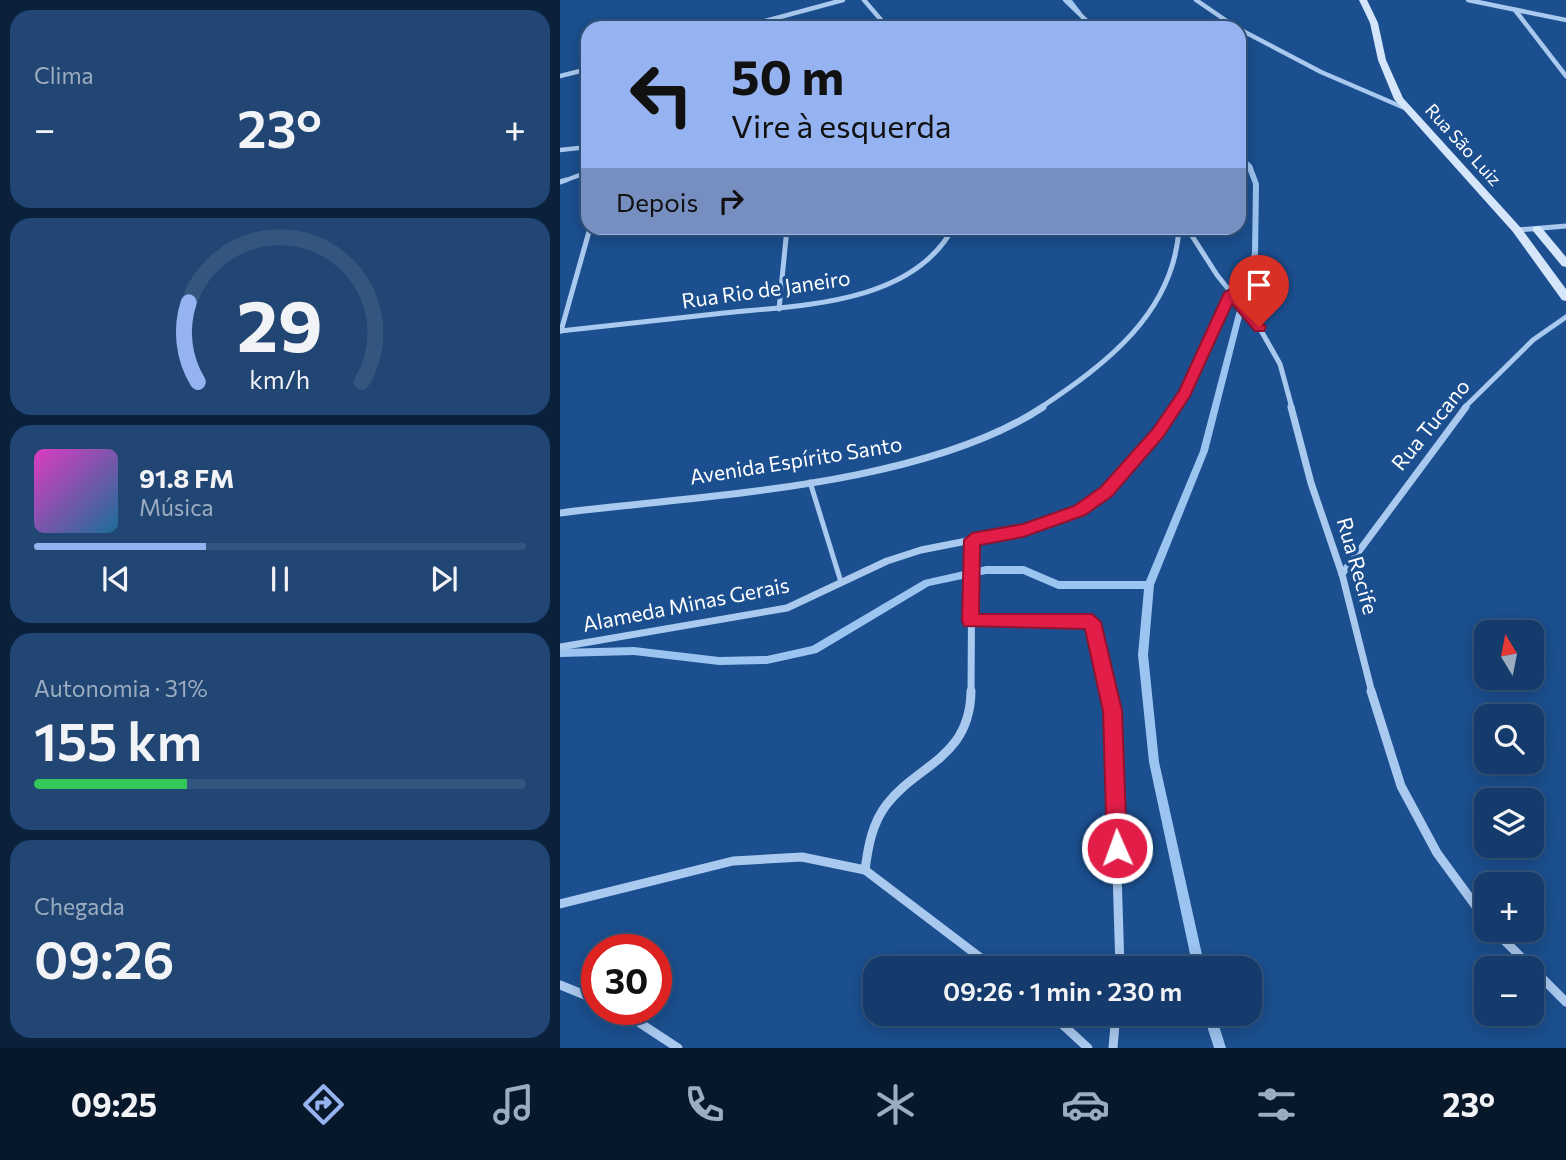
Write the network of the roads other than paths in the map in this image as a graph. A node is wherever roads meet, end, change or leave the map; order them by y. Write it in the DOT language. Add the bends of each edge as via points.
graph roads {
  1 [pos="843,0"];
  2 [pos="864,0"];
  3 [pos="1065,0"];
  4 [pos="1196,0"];
  5 [pos="1363,0"];
  6 [pos="1468,0"];
  7 [pos="1515,9"];
  8 [pos="1566,20"];
  9 [pos="765,21"];
  10 [pos="882,21"];
  11 [pos="1087,21"];
  12 [pos="1226,21"];
  13 [pos="1246,33"];
  14 [pos="581,71"];
  15 [pos="560,76"];
  16 [pos="1566,76"];
  17 [pos="1407,109"];
  18 [pos="581,148"];
  19 [pos="560,150"];
  20 [pos="581,175"];
  21 [pos="560,183"];
  22 [pos="1566,226"];
  23 [pos="1537,229"];
  24 [pos="1517,230"];
  25 [pos="588,235"];
  26 [pos="786,235"];
  27 [pos="949,235"];
  28 [pos="1178,235"];
  29 [pos="1192,235"];
  30 [pos="1566,264"];
  31 [pos="1230,293"];
  32 [pos="1566,297"];
  33 [pos="779,309"];
  34 [pos="1566,317"];
  35 [pos="561,331"];
  36 [pos="810,482"];
  37 [pos="560,513"];
  38 [pos="972,540"];
  39 [pos="1342,573"];
  40 [pos="841,582"];
  41 [pos="971,621"];
  42 [pos="560,647"];
  43 [pos="865,870"];
  44 [pos="560,904"];
  45 [pos="1474,904"];
  46 [pos="1506,942"];
  47 [pos="978,956"];
  48 [pos="1120,956"];
  49 [pos="560,985"];
  50 [pos="581,994"];
  51 [pos="1566,1002"];
  52 [pos="643,1025"];
  53 [pos="1064,1026"];
  54 [pos="1115,1026"];
  55 [pos="678,1048"];
  56 [pos="1088,1048"];
  57 [pos="1113,1048"];
  1 -- 9 [label="street"];
  2 -- 10 [label="street"];
  3 -- 11 [label="street"];
  4 -- 12 [label="street"];
  5 -- 17 [label="street, Rua São Luiz" via="1391,84"];
  6 -- 7 [label="street"];
  7 -- 8 [label="street"];
  7 -- 16 [label="street"];
  13 -- 17 [label="street"];
  14 -- 15 [label="street"];
  17 -- 24 [label="street, Rua São Luiz"];
  18 -- 19 [label="street"];
  20 -- 21 [label="street"];
  22 -- 23 [label="street"];
  23 -- 24 [label="street"];
  23 -- 30 [label="street"];
  24 -- 32 [label="street, Rua São Luiz"];
  25 -- 35 [label="street"];
  26 -- 33 [label="street"];
  27 -- 33 [label="street, Rua Rio de Janeiro" via="930,259 872,289"];
  28 -- 36 [label="street, Avenida Espírito Santo" via="1172,279 1139,328 1098,368 1039,410 912,463"];
  29 -- 31 [label="street, Rua Recife"];
  31 -- 38 [label="street, Alameda Minas Gerais" via="1185,393 1158,433 1107,492 1080,511 1023,530"];
  31 -- 39 [label="street, Rua Recife" via="1259,327 1280,363 1311,482"];
  33 -- 35 [label="street, Rua Rio de Janeiro"];
  34 -- 39 [label="street, Rua Tucano" via="1533,340 1472,398"];
  36 -- 37 [label="street, Avenida Espírito Santo"];
  36 -- 40 [label="lane"];
  38 -- 40 [label="street, Alameda Minas Gerais" via="887,561"];
  38 -- 41 [label="street"];
  39 -- 45 [label="street, Rua Recife" via="1367,677 1401,786 1437,853"];
  40 -- 42 [label="street, Alameda Minas Gerais" via="787,608"];
  41 -- 43 [label="street" via="971,696 966,720 933,767 905,784 884,808 870,837"];
  41 -- 48 [label="street" via="1092,622 1112,711"];
  43 -- 44 [label="street" via="802,857 733,862"];
  43 -- 47 [label="street"];
  46 -- 51 [label="street"];
  49 -- 50 [label="street"];
  52 -- 55 [label="street"];
  53 -- 56 [label="street"];
  54 -- 57 [label="street"];
}
